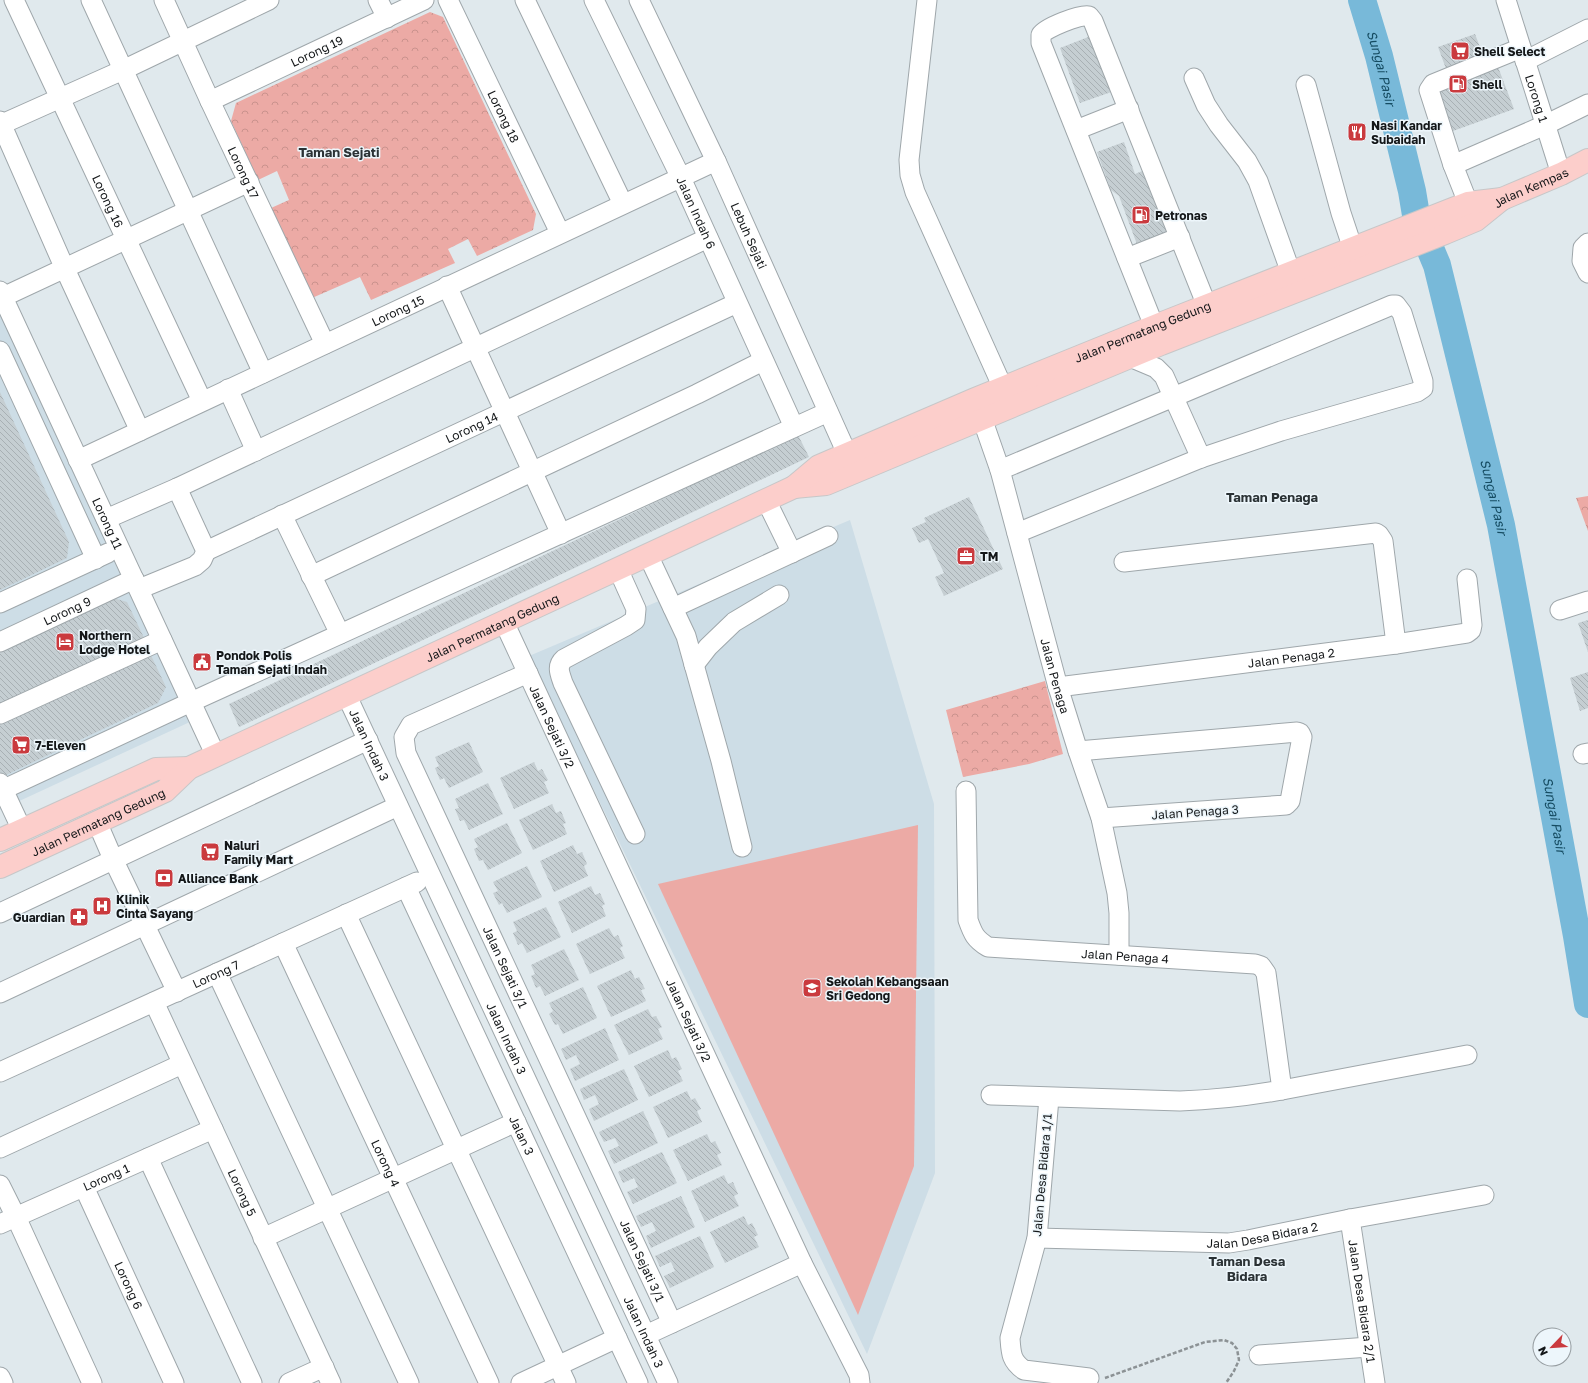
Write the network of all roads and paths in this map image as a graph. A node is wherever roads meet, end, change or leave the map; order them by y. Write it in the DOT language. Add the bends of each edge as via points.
graph roads {
  1 [pos="14,0"];
  2 [pos="91,0"];
  3 [pos="164,0"];
  4 [pos="269,0"];
  5 [pos="378,0"];
  6 [pos="424,0"];
  7 [pos="448,0"];
  8 [pos="525,0"];
  9 [pos="594,0"];
  10 [pos="639,0"];
  11 [pos="927,0"];
  12 [pos="1506,0"];
  13 [pos="386,18"];
  14 [pos="1588,29"];
  15 [pos="184,41"];
  16 [pos="1523,54"];
  17 [pos="123,70"];
  18 [pos="1194,78"];
  19 [pos="1306,85"];
  20 [pos="60,98"];
  21 [pos="210,101"];
  22 [pos="1588,104"];
  23 [pos="1129,109"];
  24 [pos="0,124"];
  25 [pos="1545,125"];
  26 [pos="1076,130"];
  27 [pos="1588,160"];
  28 [pos="716,161"];
  29 [pos="1453,165"];
  30 [pos="1561,174"];
  31 [pos="681,178"];
  32 [pos="249,182"];
  33 [pos="623,204"];
  34 [pos="188,210"];
  35 [pos="1472,211"];
  36 [pos="560,233"];
  37 [pos="1180,237"];
  38 [pos="708,238"];
  39 [pos="1405,238"];
  40 [pos="127,239"];
  41 [pos="1586,245"];
  42 [pos="1354,248"];
  43 [pos="1127,258"];
  44 [pos="65,269"];
  45 [pos="1588,273"];
  46 [pos="1291,274"];
  47 [pos="447,286"];
  48 [pos="1,294"];
  49 [pos="737,303"];
  50 [pos="1207,306"];
  51 [pos="1154,326"];
  52 [pos="325,344"];
  53 [pos="475,348"];
  54 [pos="0,351"];
  55 [pos="1130,357"];
  56 [pos="763,361"];
  57 [pos="263,373"];
  58 [pos="1003,388"];
  59 [pos="228,390"];
  60 [pos="1174,396"];
  61 [pos="202,402"];
  62 [pos="979,409"];
  63 [pos="505,411"];
  64 [pos="828,412"];
  65 [pos="794,427"];
  66 [pos="140,431"];
  67 [pos="256,451"];
  68 [pos="1201,458"];
  69 [pos="78,460"];
  70 [pos="851,463"];
  71 [pos="1000,470"];
  72 [pos="532,472"];
  73 [pos="177,488"];
  74 [pos="766,500"];
  75 [pos="282,515"];
  76 [pos="106,519"];
  77 [pos="561,534"];
  78 [pos="1017,534"];
  79 [pos="828,536"];
  80 [pos="120,548"];
  81 [pos="206,551"];
  82 [pos="792,553"];
  83 [pos="648,555"];
  84 [pos="96,559"];
  85 [pos="1124,562"];
  86 [pos="618,569"];
  87 [pos="311,576"];
  88 [pos="1467,579"];
  89 [pos="136,584"];
  90 [pos="779,595"];
  91 [pos="1588,601"];
  92 [pos="0,603"];
  93 [pos="673,608"];
  94 [pos="1560,610"];
  95 [pos="504,622"];
  96 [pos="340,634"];
  97 [pos="162,640"];
  98 [pos="0,642"];
  99 [pos="1396,644"];
  100 [pos="694,665"];
  101 [pos="528,673"];
  102 [pos="1058,687"];
  103 [pos="346,694"];
  104 [pos="191,702"];
  105 [pos="0,714"];
  106 [pos="368,740"];
  107 [pos="1078,751"];
  108 [pos="216,756"];
  109 [pos="189,768"];
  110 [pos="1,788"];
  111 [pos="966,791"];
  112 [pos="398,806"];
  113 [pos="1101,818"];
  114 [pos="97,822"];
  115 [pos="22,830"];
  116 [pos="635,834"];
  117 [pos="0,840"];
  118 [pos="742,847"];
  119 [pos="113,859"];
  120 [pos="0,867"];
  121 [pos="431,875"];
  122 [pos="406,886"];
  123 [pos="0,913"];
  124 [pos="346,914"];
  125 [pos="145,925"];
  126 [pos="283,943"];
  127 [pos="1118,955"];
  128 [pos="217,973"];
  129 [pos="177,992"];
  130 [pos="0,993"];
  131 [pos="154,1002"];
  132 [pos="1467,1055"];
  133 [pos="182,1064"];
  134 [pos="0,1072"];
  135 [pos="1282,1090"];
  136 [pos="991,1095"];
  137 [pos="1049,1098"];
  138 [pos="516,1122"];
  139 [pos="213,1129"];
  140 [pos="0,1148"];
  141 [pos="456,1149"];
  142 [pos="148,1158"];
  143 [pos="393,1178"];
  144 [pos="0,1185"];
  145 [pos="84,1186"];
  146 [pos="1484,1195"];
  147 [pos="328,1209"];
  148 [pos="1350,1219"];
  149 [pos="8,1220"];
  150 [pos="263,1238"];
  151 [pos="1037,1238"];
  152 [pos="802,1263"];
  153 [pos="672,1323"];
  154 [pos="646,1335"];
  155 [pos="617,1338"];
  156 [pos="1369,1347"];
  157 [pos="1259,1355"];
  158 [pos="558,1366"];
  159 [pos="327,1375"];
  160 [pos="0,1377"];
  161 [pos="1089,1378"];
  162 [pos="3,1383"];
  163 [pos="92,1383"];
  164 [pos="174,1383"];
  165 [pos="252,1383"];
  166 [pos="289,1383"];
  167 [pos="409,1383"];
  168 [pos="489,1383"];
  169 [pos="521,1383"];
  170 [pos="566,1383"];
  171 [pos="638,1383"];
  172 [pos="668,1383"];
  173 [pos="860,1383"];
  174 [pos="1226,1383"];
  175 [pos="1375,1383"];
  1 -- 20 [label="street, Lorong 16"];
  2 -- 17 [label="street"];
  3 -- 15 [label="street, Lorong 17"];
  4 -- 15 [label="street"];
  5 -- 13 [label="street"];
  6 -- 13 [label="street, Lorong 19"];
  7 -- 36 [label="street, Lorong 18"];
  8 -- 33 [label="street"];
  9 -- 31 [label="street, Jalan Indah 6"];
  10 -- 28 [label="street, Lebuh Sejati"];
  11 -- 58 [label="street" via="909,160 910,175 915,192"];
  12 -- 16 [label="street, Lorong 1"];
  13 -- 21 [label="street, Lorong 19"];
  14 -- 16 [label="street"];
  15 -- 17 [label="street"];
  15 -- 21 [label="street, Lorong 17"];
  16 -- 25 [label="street, Lorong 1"];
  16 -- 29 [label="street" via="1430,87"];
  17 -- 20 [label="street"];
  17 -- 34 [label="street"];
  18 -- 46 [label="street" via="1219,126 1247,161 1258,181"];
  19 -- 42 [label="street" via="1341,213"];
  20 -- 24 [label="street"];
  20 -- 40 [label="street, Lorong 16"];
  21 -- 32 [label="street, Lorong 17"];
  22 -- 25 [label="street"];
  23 -- 26 [label="street"];
  23 -- 26 [label="street" via="1092,18 1081,16 1045,30 1040,39"];
  23 -- 37 [label="street"];
  24 -- 44 [label="street"];
  25 -- 29 [label="street"];
  25 -- 30 [label="street, Lorong 1"];
  26 -- 43 [label="street"];
  27 -- 30 [label="main road, Jalan Kempas"];
  28 -- 31 [label="street, Lorong 15"];
  28 -- 64 [label="street, Lebuh Sejati"];
  29 -- 35 [label="street"];
  30 -- 35 [label="main road, Jalan Kempas"];
  31 -- 33 [label="street, Lorong 15"];
  31 -- 38 [label="street, Jalan Indah 6"];
  32 -- 34 [label="street"];
  32 -- 52 [label="street, Lorong 17"];
  33 -- 36 [label="street, Lorong 15"];
  34 -- 40 [label="street"];
  34 -- 57 [label="street"];
  35 -- 39 [label="main road, Jalan Permatang Gedung"];
  36 -- 47 [label="street, Lorong 15"];
  37 -- 43 [label="street"];
  37 -- 50 [label="street"];
  38 -- 49 [label="street, Jalan Indah 6"];
  38 -- 53 [label="street"];
  39 -- 42 [label="main road, Jalan Permatang Gedung"];
  39 -- 55 [label="main road, Jalan Permatang Gedung"];
  40 -- 44 [label="street"];
  40 -- 61 [label="street, Lorong 16"];
  41 -- 45 [label="street" via="1582,260"];
  42 -- 46 [label="main road, Jalan Permatang Gedung"];
  43 -- 51 [label="street"];
  44 -- 48 [label="street"];
  44 -- 66 [label="street"];
  46 -- 50 [label="main road, Jalan Permatang Gedung"];
  47 -- 52 [label="street, Lorong 15"];
  47 -- 53 [label="street"];
  48 -- 69 [label="street, Lorong 11"];
  49 -- 56 [label="street, Jalan Indah 6"];
  49 -- 63 [label="street, Lorong 14"];
  50 -- 51 [label="main road, Jalan Permatang Gedung"];
  51 -- 58 [label="main road, Jalan Permatang Gedung"];
  52 -- 57 [label="street, Lorong 15"];
  53 -- 63 [label="street"];
  53 -- 67 [label="street"];
  54 -- 84 [label="street"];
  55 -- 60 [label="street" via="1156,368 1164,376"];
  55 -- 62 [label="main road, Jalan Permatang Gedung"];
  56 -- 65 [label="street, Jalan Indah 6"];
  56 -- 72 [label="street"];
  57 -- 59 [label="street, Lorong 15"];
  58 -- 62 [label="main road, Jalan Permatang Gedung"];
  59 -- 61 [label="street, Lorong 15"];
  59 -- 67 [label="street"];
  60 -- 68 [label="street"];
  60 -- 68 [label="street" via="1387,306 1396,305 1402,313 1423,381 1422,388 1417,392 1281,431"];
  60 -- 71 [label="street"];
  61 -- 66 [label="street, Lorong 15"];
  62 -- 70 [label="main road, Jalan Permatang Gedung"];
  62 -- 71 [label="street, Jalan Penaga"];
  63 -- 72 [label="street"];
  63 -- 75 [label="street, Lorong 14"];
  64 -- 65 [label="street"];
  64 -- 70 [label="street, Lebuh Sejati"];
  65 -- 77 [label="street"];
  66 -- 69 [label="street, Lorong 15"];
  67 -- 73 [label="street"];
  68 -- 78 [label="street"];
  69 -- 76 [label="street, Lorong 11"];
  70 -- 74 [label="main road, Jalan Permatang Gedung" via="826,484 794,487"];
  71 -- 78 [label="street, Jalan Penaga"];
  72 -- 77 [label="street"];
  72 -- 87 [label="street"];
  73 -- 76 [label="street"];
  73 -- 81 [label="street"];
  74 -- 82 [label="street"];
  74 -- 83 [label="main road, Jalan Permatang Gedung"];
  75 -- 81 [label="street, Lorong 14"];
  75 -- 87 [label="street"];
  76 -- 80 [label="street, Lorong 11"];
  77 -- 96 [label="street"];
  78 -- 102 [label="street, Jalan Penaga"];
  79 -- 82 [label="street"];
  80 -- 84 [label="street"];
  80 -- 89 [label="street, Lorong 11"];
  81 -- 89 [label="street, Lorong 9" via="202,560 195,566"];
  82 -- 93 [label="street"];
  83 -- 86 [label="main road, Jalan Permatang Gedung"];
  83 -- 93 [label="street"];
  84 -- 92 [label="street"];
  85 -- 99 [label="street" via="1376,533 1383,541"];
  86 -- 95 [label="main road, Jalan Permatang Gedung"];
  86 -- 116 [label="street" via="636,610 635,620 564,658 559,666 559,672"];
  87 -- 96 [label="street"];
  88 -- 99 [label="street, Jalan Penaga 2" via="1471,630 1466,633"];
  89 -- 97 [label="street, Lorong 11"];
  89 -- 98 [label="street, Lorong 9"];
  90 -- 100 [label="street" via="734,622 708,647"];
  91 -- 94 [label="street"];
  93 -- 100 [label="street" via="686,636"];
  95 -- 101 [label="street, Jalan Sejati 3/2"];
  95 -- 103 [label="main road, Jalan Permatang Gedung"];
  96 -- 104 [label="street"];
  97 -- 104 [label="street, Lorong 11"];
  97 -- 105 [label="street"];
  99 -- 102 [label="street, Jalan Penaga 2"];
  100 -- 118 [label="street"];
  101 -- 152 [label="street, Jalan Sejati 3/2"];
  101 -- 153 [label="street, Jalan Sejati 3/1" via="411,726 404,737 406,753"];
  102 -- 107 [label="street, Jalan Penaga"];
  103 -- 106 [label="street, Jalan Indah 3"];
  103 -- 108 [label="main road, Jalan Permatang Gedung"];
  104 -- 108 [label="street, Lorong 11"];
  104 -- 110 [label="street"];
  106 -- 112 [label="street, Jalan Indah 3"];
  106 -- 119 [label="street"];
  107 -- 113 [label="street, Jalan Penaga"];
  107 -- 113 [label="street, Jalan Penaga 3" via="1298,732 1302,737 1291,797 1283,806"];
  108 -- 109 [label="main road, Jalan Permatang Gedung"];
  109 -- 114 [label="main road, Jalan Permatang Gedung" via="165,791"];
  109 -- 115 [label="main road, Jalan Permatang Gedung" via="156,769"];
  110 -- 115 [label="street"];
  111 -- 127 [label="street, Jalan Penaga 4" via="968,920 978,941 988,947"];
  112 -- 121 [label="street, Jalan Indah 3"];
  112 -- 125 [label="street"];
  113 -- 127 [label="street, Jalan Penaga" via="1117,892"];
  114 -- 119 [label="street"];
  114 -- 120 [label="main road, Jalan Permatang Gedung"];
  115 -- 117 [label="main road, Jalan Permatang Gedung"];
  119 -- 123 [label="street"];
  119 -- 125 [label="street"];
  121 -- 122 [label="street, Lorong 7"];
  121 -- 154 [label="street, Jalan Indah 3"];
  122 -- 124 [label="street, Lorong 7"];
  122 -- 138 [label="street, Jalan 3"];
  124 -- 126 [label="street, Lorong 7"];
  124 -- 141 [label="street"];
  125 -- 129 [label="street"];
  125 -- 130 [label="street"];
  126 -- 128 [label="street, Lorong 7"];
  126 -- 143 [label="street, Lorong 4"];
  127 -- 135 [label="street, Jalan Penaga 4" via="1261,966 1266,973"];
  128 -- 129 [label="street, Lorong 7"];
  128 -- 147 [label="street"];
  129 -- 131 [label="street, Lorong 7"];
  131 -- 133 [label="street, Lorong 5"];
  131 -- 134 [label="street, Lorong 7"];
  132 -- 135 [label="street"];
  133 -- 139 [label="street, Lorong 5"];
  133 -- 140 [label="street"];
  135 -- 137 [label="street" via="1211,1100"];
  136 -- 137 [label="street"];
  137 -- 151 [label="street, Jalan Desa Bidara 1/1"];
  138 -- 141 [label="street"];
  138 -- 155 [label="street, Jalan 3"];
  139 -- 142 [label="street, Lorong 1"];
  139 -- 150 [label="street, Lorong 5"];
  141 -- 143 [label="street"];
  141 -- 158 [label="street"];
  142 -- 145 [label="street, Lorong 1"];
  142 -- 165 [label="street"];
  143 -- 147 [label="street"];
  143 -- 168 [label="street, Lorong 4"];
  144 -- 149 [label="street"];
  145 -- 149 [label="street, Lorong 1"];
  145 -- 164 [label="street, Lorong 6"];
  146 -- 148 [label="street, Jalan Desa Bidara 2"];
  147 -- 150 [label="street"];
  147 -- 167 [label="street"];
  148 -- 151 [label="street, Jalan Desa Bidara 2" via="1229,1243"];
  148 -- 156 [label="street, Jalan Desa Bidara 2/1"];
  149 -- 163 [label="street"];
  150 -- 159 [label="street, Lorong 5"];
  151 -- 161 [label="street, Jalan Desa Bidara 1/1" via="1010,1338 1011,1353 1016,1365 1024,1370"];
  152 -- 153 [label="street"];
  152 -- 173 [label="street, Jalan Sejati 3/2" via="859,1376"];
  153 -- 154 [label="street"];
  154 -- 172 [label="street, Jalan Indah 3"];
  155 -- 158 [label="street"];
  155 -- 171 [label="street, Jalan 3"];
  156 -- 157 [label="street"];
  156 -- 175 [label="street, Jalan Desa Bidara 2/1"];
  158 -- 169 [label="street"];
  158 -- 170 [label="street"];
  159 -- 166 [label="street"];
  160 -- 162 [label="street"];
  161 -- 174 [label="path" via="1106,1378 1205,1342 1224,1340 1232,1343 1237,1349 1239,1360"];
}
